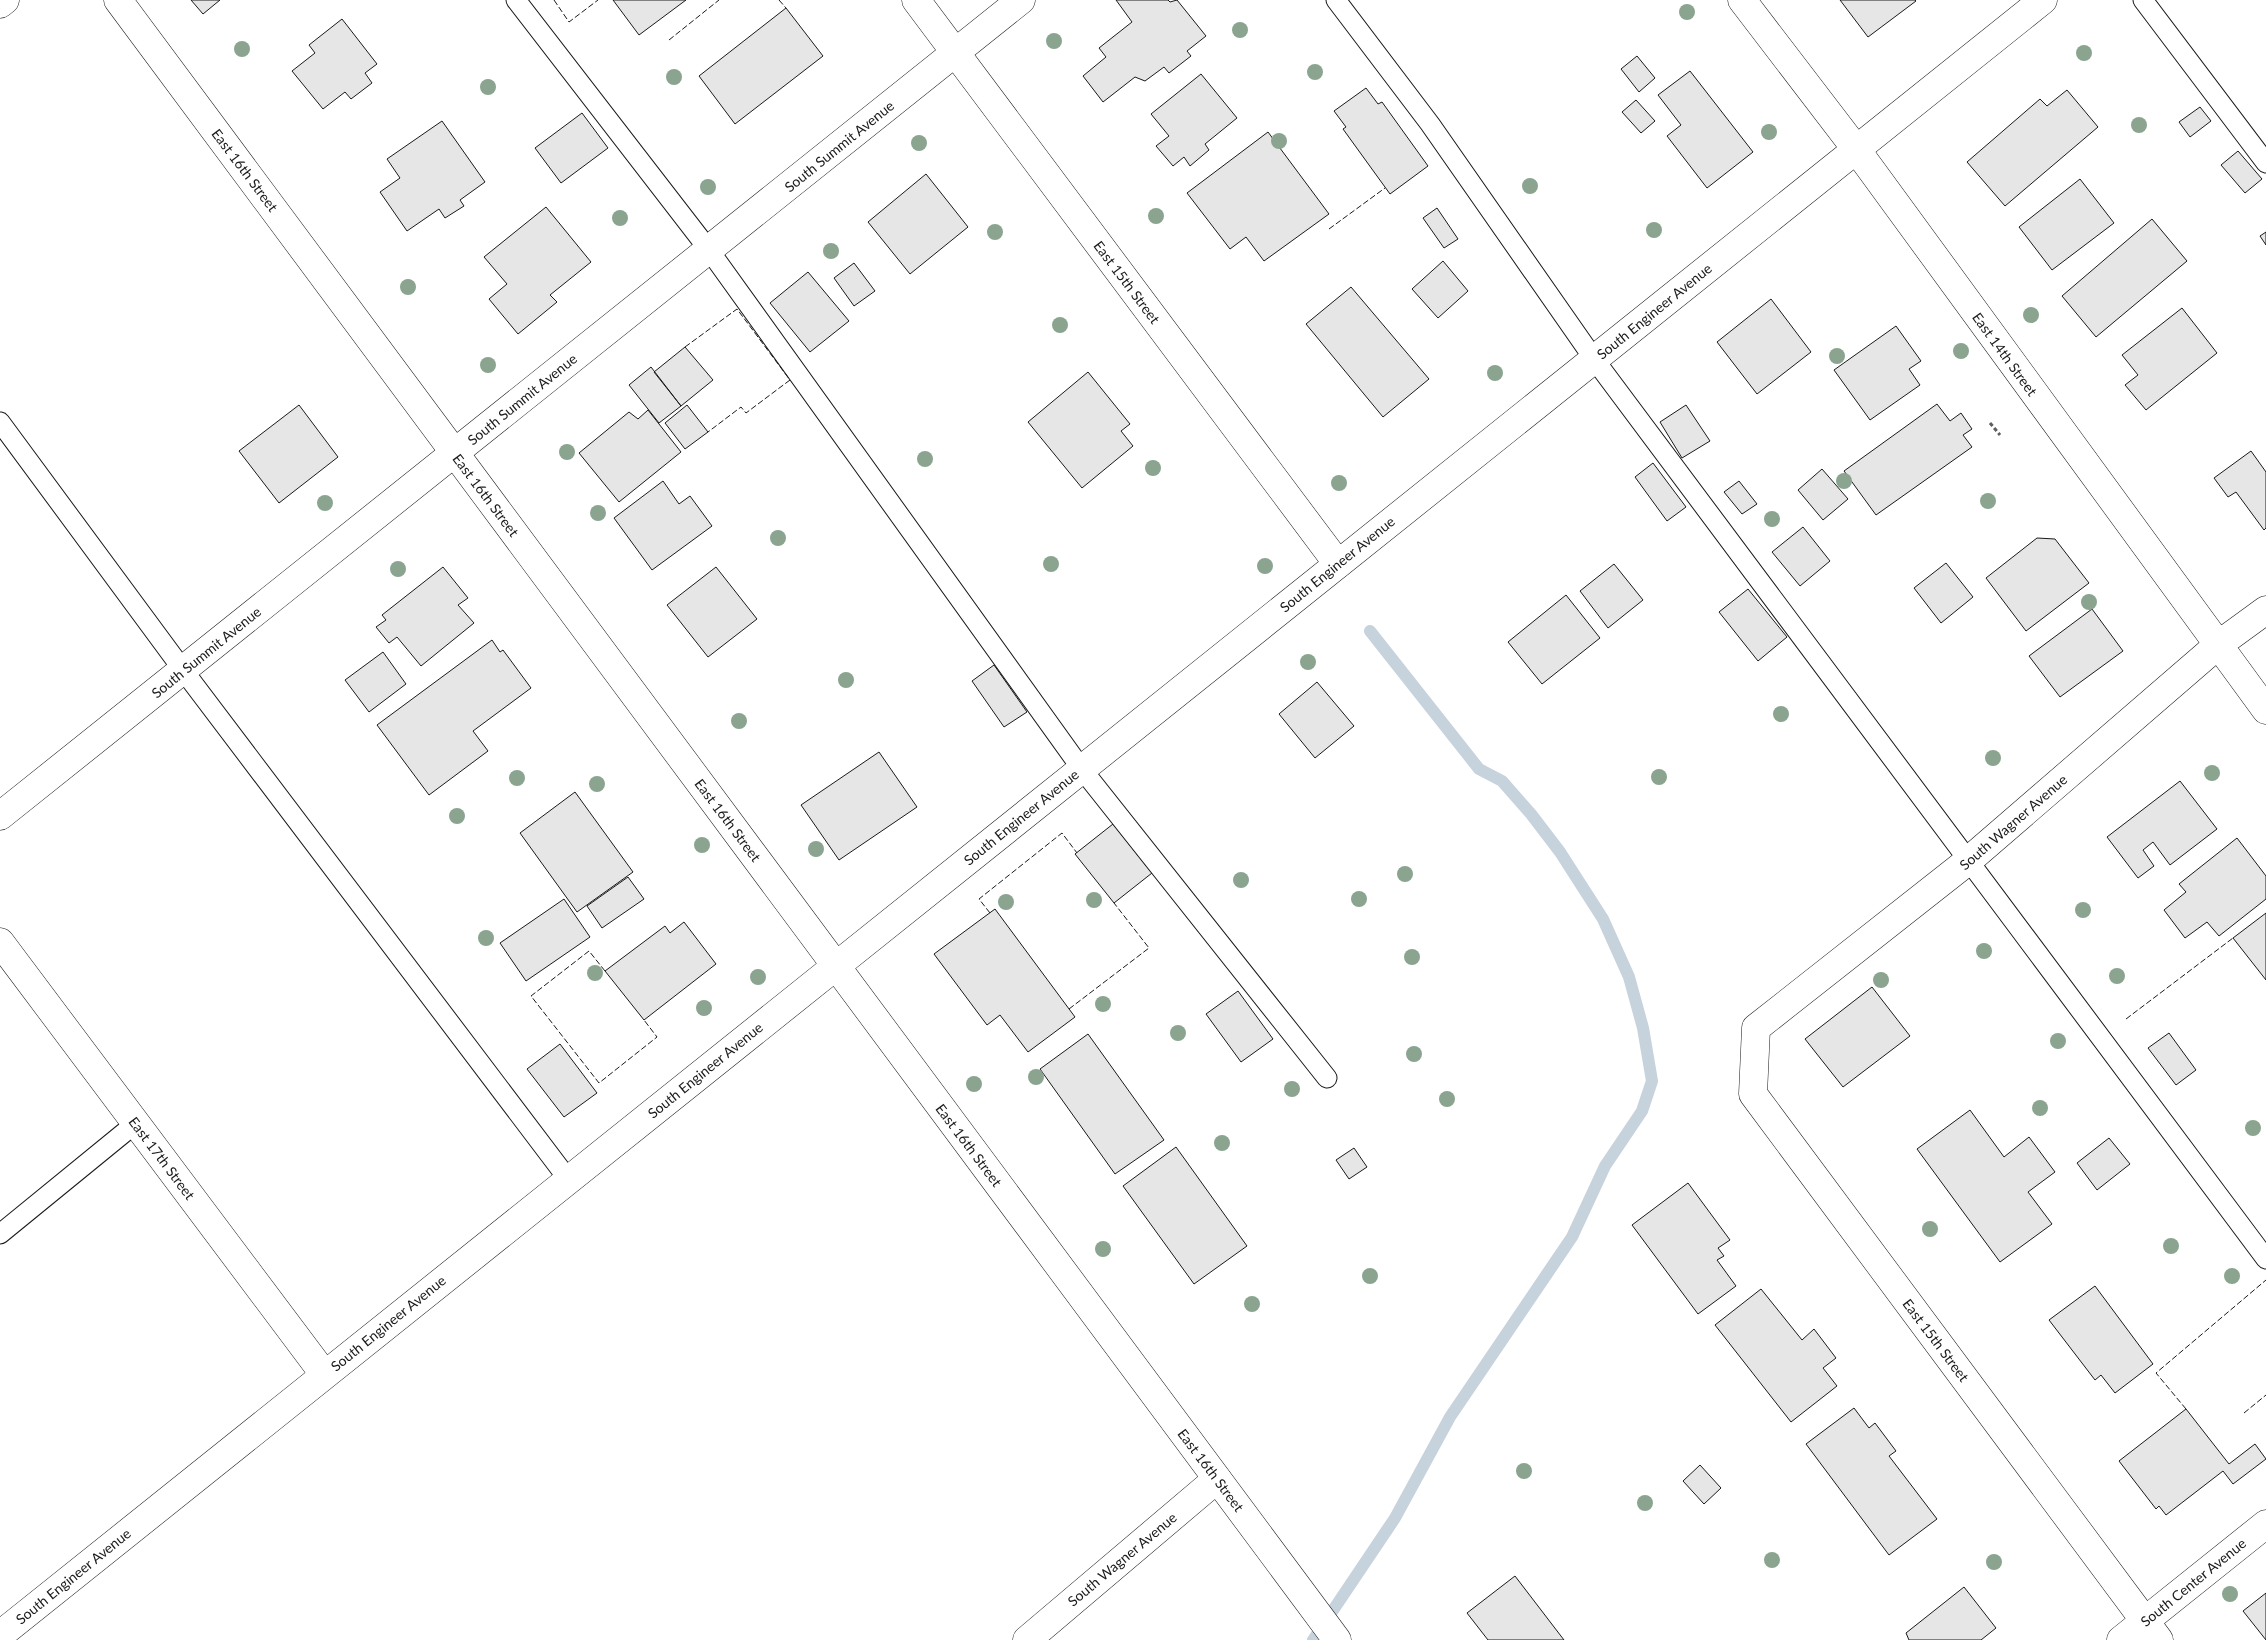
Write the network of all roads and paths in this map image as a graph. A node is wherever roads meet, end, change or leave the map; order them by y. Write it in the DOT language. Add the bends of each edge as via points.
graph roads {
  1 [pos="5,0"];
  2 [pos="118,0"];
  3 [pos="516,0"];
  4 [pos="916,0"];
  5 [pos="1021,0"];
  6 [pos="1336,0"];
  7 [pos="1742,0"];
  8 [pos="2043,0"];
  9 [pos="2143,0"];
  10 [pos="0,4"];
  11 [pos="956,53"];
  12 [pos="1856,150"];
  13 [pos="2266,164"];
  14 [pos="709,250"];
  15 [pos="1594,359"];
  16 [pos="0,422"];
  17 [pos="1990,422"];
  18 [pos="2000,435"];
  19 [pos="455,453"];
  20 [pos="1338,564"];
  21 [pos="2266,610"];
  22 [pos="2218,644"];
  23 [pos="183,670"];
  24 [pos="2266,710"];
  25 [pos="1081,768"];
  26 [pos="0,816"];
  27 [pos="1968,861"];
  28 [pos="0,942"];
  29 [pos="836,966"];
  30 [pos="1756,1028"];
  31 [pos="1327,1078"];
  32 [pos="136,1123"];
  33 [pos="568,1179"];
  34 [pos="0,1234"];
  35 [pos="2266,1259"];
  36 [pos="324,1374"];
  37 [pos="1217,1479"];
  38 [pos="2266,1524"];
  39 [pos="2152,1630"];
  40 [pos="0,1635"];
  41 [pos="1027,1640"];
  42 [pos="1337,1640"];
  43 [pos="2121,1640"];
  1 -- 10 [label="street"];
  2 -- 19 [label="street, East 16th Street"];
  3 -- 14 [label="lane"];
  4 -- 11 [label="street, East 15th Street"];
  5 -- 11 [label="street, South Summit Avenue"];
  6 -- 15 [label="lane" via="1430,124"];
  7 -- 12 [label="street, East 14th Street"];
  8 -- 12 [label="street, South Engineer Avenue"];
  9 -- 13 [label="lane"];
  11 -- 14 [label="street, South Summit Avenue"];
  11 -- 20 [label="street, East 15th Street"];
  12 -- 15 [label="street, South Engineer Avenue"];
  12 -- 22 [label="street, East 14th Street"];
  14 -- 19 [label="street, South Summit Avenue"];
  14 -- 25 [label="lane"];
  15 -- 20 [label="street, South Engineer Avenue"];
  15 -- 27 [label="lane"];
  16 -- 23 [label="lane"];
  17 -- 18 [label="path"];
  19 -- 23 [label="street, South Summit Avenue"];
  19 -- 29 [label="street, East 16th Street"];
  20 -- 25 [label="street, South Engineer Avenue"];
  21 -- 22 [label="street, South Wagner Avenue"];
  22 -- 24 [label="street, East 14th Street"];
  22 -- 27 [label="street, South Wagner Avenue"];
  23 -- 26 [label="street, South Summit Avenue"];
  23 -- 33 [label="lane"];
  25 -- 29 [label="street, South Engineer Avenue"];
  25 -- 31 [label="lane"];
  27 -- 30 [label="street, South Wagner Avenue"];
  27 -- 35 [label="lane"];
  28 -- 32 [label="street, East 17th Street"];
  29 -- 33 [label="street, South Engineer Avenue"];
  29 -- 37 [label="street, East 16th Street"];
  30 -- 39 [label="street, East 15th Street" via="1753,1094"];
  32 -- 34 [label="lane"];
  32 -- 36 [label="street, East 17th Street"];
  33 -- 36 [label="street, South Engineer Avenue"];
  36 -- 40 [label="street, South Engineer Avenue"];
  37 -- 41 [label="street, South Wagner Avenue"];
  37 -- 42 [label="street, East 16th Street"];
  38 -- 39 [label="street, South Center Avenue"];
  39 -- 43 [label="street, South Center Avenue"];
}
